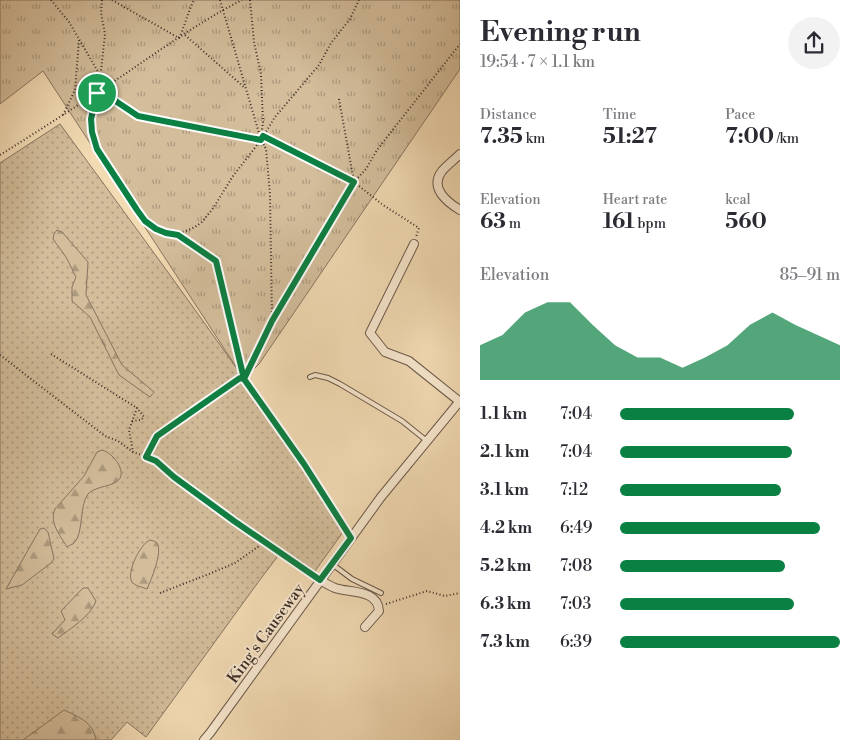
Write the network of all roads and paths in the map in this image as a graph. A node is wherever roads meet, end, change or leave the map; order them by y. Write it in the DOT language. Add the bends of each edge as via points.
graph roads {
  1 [pos="51,0"];
  2 [pos="102,0"];
  3 [pos="112,0"];
  4 [pos="194,0"];
  5 [pos="220,0"];
  6 [pos="242,0"];
  7 [pos="250,0"];
  8 [pos="359,0"];
  9 [pos="222,10"];
  10 [pos="184,35"];
  11 [pos="180,38"];
  12 [pos="79,40"];
  13 [pos="460,44"];
  14 [pos="100,75"];
  15 [pos="245,88"];
  16 [pos="103,89"];
  17 [pos="97,93"];
  18 [pos="339,99"];
  19 [pos="63,115"];
  20 [pos="263,136"];
  21 [pos="261,140"];
  22 [pos="460,154"];
  23 [pos="0,155"];
  24 [pos="354,182"];
  25 [pos="460,210"];
  26 [pos="178,235"];
  27 [pos="414,244"];
  28 [pos="272,321"];
  29 [pos="52,354"];
  30 [pos="0,355"];
  31 [pos="310,377"];
  32 [pos="244,379"];
  33 [pos="460,401"];
  34 [pos="137,408"];
  35 [pos="132,421"];
  36 [pos="427,441"];
  37 [pos="133,452"];
  38 [pos="146,457"];
  39 [pos="156,461"];
  40 [pos="351,538"];
  41 [pos="265,542"];
  42 [pos="332,564"];
  43 [pos="320,580"];
  44 [pos="160,593"];
  45 [pos="381,593"];
  46 [pos="460,594"];
  47 [pos="379,607"];
  48 [pos="365,627"];
  49 [pos="204,740"];
  1 -- 12 [label="path"];
  2 -- 14 [label="path" via="105,34"];
  3 -- 11 [label="path"];
  4 -- 11 [label="path"];
  5 -- 9 [label="path"];
  6 -- 9 [label="path"];
  7 -- 21 [label="path" via="261,74"];
  8 -- 20 [label="path" via="319,65"];
  9 -- 10 [label="path"];
  9 -- 15 [label="path"];
  10 -- 11 [label="path"];
  10 -- 15 [label="path"];
  11 -- 16 [label="path"];
  12 -- 14 [label="path"];
  12 -- 19 [label="path" via="75,90"];
  13 -- 24 [label="path"];
  14 -- 17 [label="path"];
  15 -- 21 [label="path"];
  16 -- 17 [label="path"];
  16 -- 21 [label="path" via="138,116"];
  17 -- 19 [label="path"];
  17 -- 26 [label="path" via="91,119 97,149 145,221 156,229"];
  18 -- 24 [label="path"];
  19 -- 23 [label="path"];
  20 -- 21 [label="path"];
  20 -- 24 [label="path"];
  21 -- 26 [label="path" via="202,222"];
  21 -- 28 [label="path" via="266,149 270,194"];
  22 -- 25 [label="street" via="441,172 437,182 439,192"];
  24 -- 27 [label="path" via="419,228"];
  24 -- 28 [label="path"];
  26 -- 32 [label="path" via="216,261"];
  27 -- 33 [label="street" via="370,333 385,352 409,361"];
  28 -- 32 [label="path"];
  29 -- 34 [label="path"];
  30 -- 37 [label="path" via="105,436"];
  31 -- 36 [label="lane" via="328,378 354,392 402,421"];
  32 -- 38 [label="path" via="240,378 157,436"];
  32 -- 40 [label="path"];
  33 -- 36 [label="street, King's Causeway"];
  34 -- 35 [label="path"];
  34 -- 35 [label="path" via="144,417"];
  35 -- 37 [label="path" via="128,430"];
  36 -- 40 [label="street, King's Causeway"];
  37 -- 38 [label="path"];
  38 -- 39 [label="path"];
  39 -- 41 [label="lane"];
  40 -- 42 [label="street, King's Causeway"];
  41 -- 43 [label="lane"];
  41 -- 44 [label="path" via="235,563"];
  42 -- 43 [label="street, King's Causeway"];
  42 -- 45 [label="lane" via="352,579"];
  43 -- 47 [label="street" via="336,588 358,591 372,598"];
  43 -- 49 [label="street, King's Causeway"];
  46 -- 47 [label="path" via="445,596 427,591"];
  47 -- 48 [label="street"];
}
